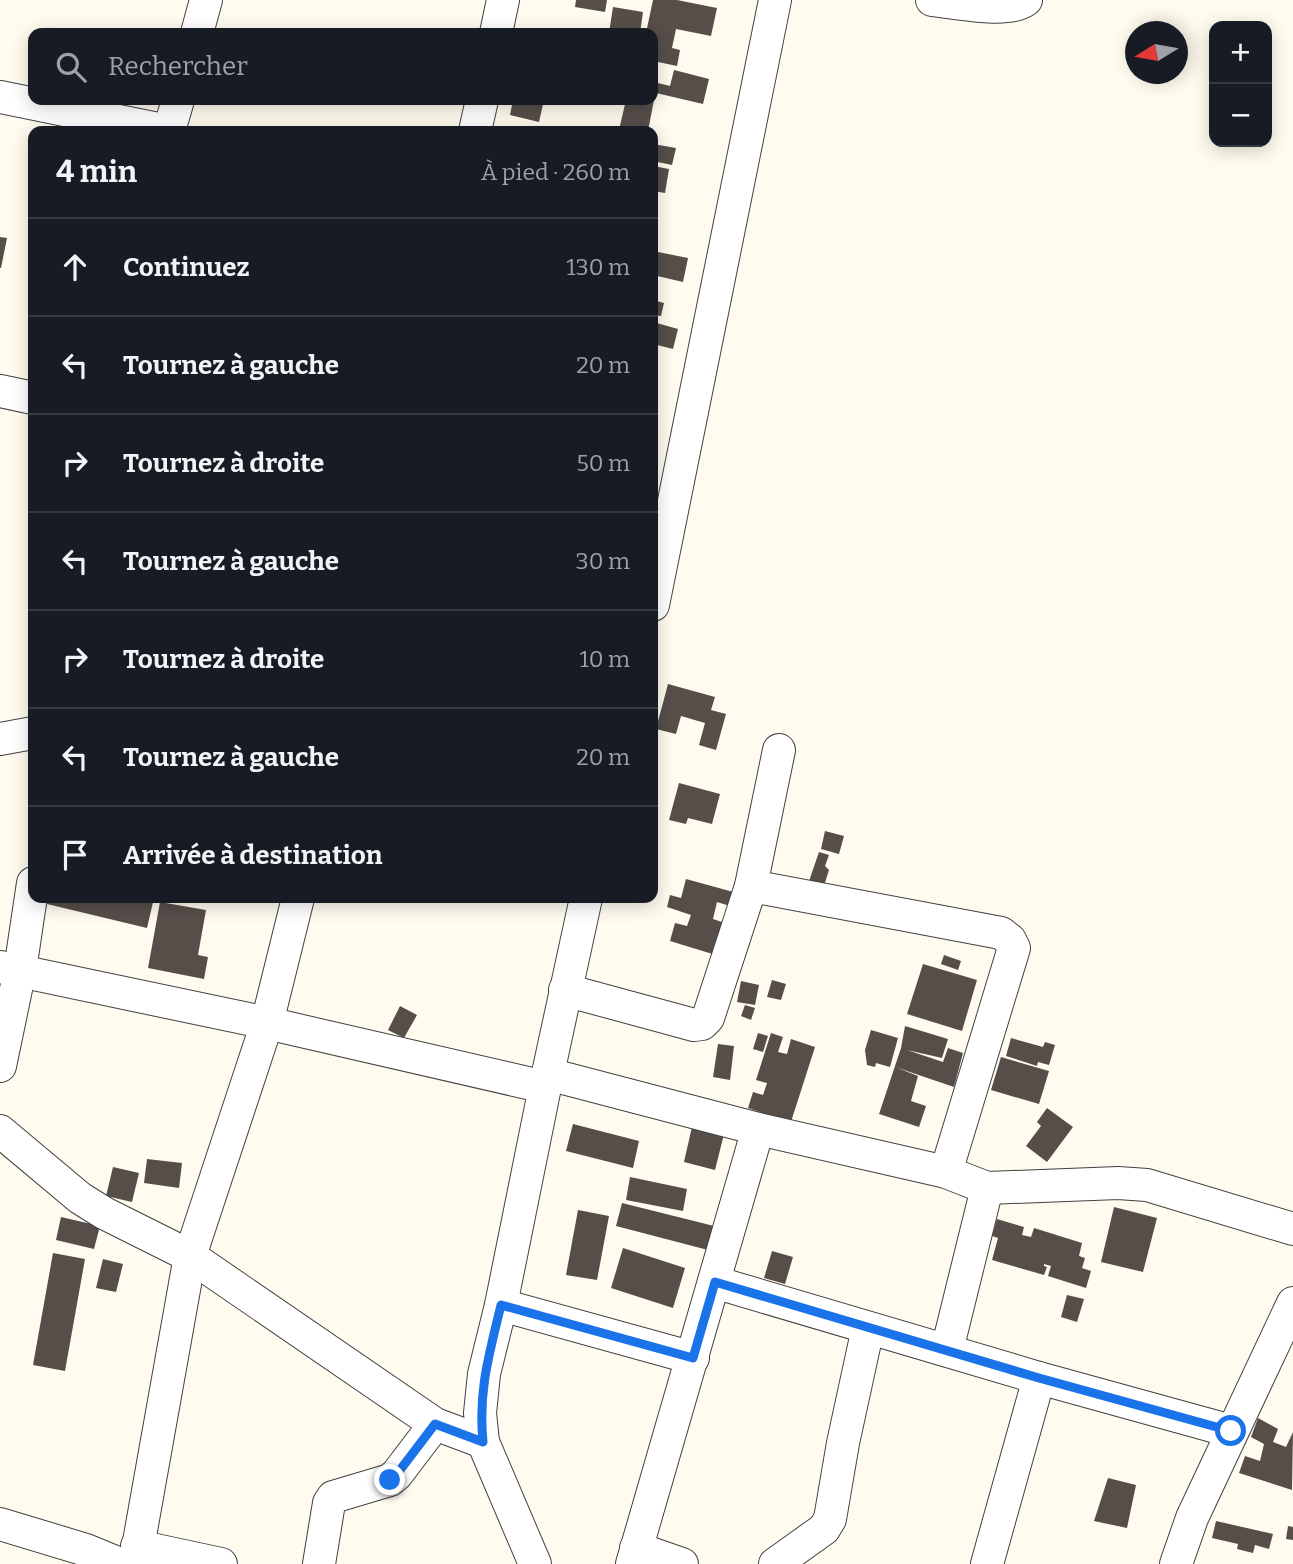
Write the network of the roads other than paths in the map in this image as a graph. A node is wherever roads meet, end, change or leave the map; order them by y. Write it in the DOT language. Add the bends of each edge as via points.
graph roads {
  1 [pos="206,0"];
  2 [pos="503,0"];
  3 [pos="775,0"];
  4 [pos="932,0"];
  5 [pos="1026,0"];
  6 [pos="198,28"];
  7 [pos="497,28"];
  8 [pos="0,97"];
  9 [pos="28,103"];
  10 [pos="40,105"];
  11 [pos="177,105"];
  12 [pos="481,105"];
  13 [pos="144,126"];
  14 [pos="170,126"];
  15 [pos="476,126"];
  16 [pos="0,391"];
  17 [pos="28,397"];
  18 [pos="660,541"];
  19 [pos="658,559"];
  20 [pos="28,734"];
  21 [pos="0,739"];
  22 [pos="779,750"];
  23 [pos="751,886"];
  24 [pos="28,901"];
  25 [pos="297,903"];
  26 [pos="585,903"];
  27 [pos="10,968"];
  28 [pos="565,990"];
  29 [pos="267,1023"];
  30 [pos="0,1066"];
  31 [pos="546,1080"];
  32 [pos="758,1129"];
  33 [pos="0,1131"];
  34 [pos="946,1172"];
  35 [pos="987,1188"];
  36 [pos="1293,1229"];
  37 [pos="190,1256"];
  38 [pos="715,1282"];
  39 [pos="501,1305"];
  40 [pos="1290,1317"];
  41 [pos="867,1328"];
  42 [pos="947,1350"];
  43 [pos="693,1358"];
  44 [pos="1039,1378"];
  45 [pos="435,1424"];
  46 [pos="1231,1431"];
  47 [pos="483,1442"];
  48 [pos="0,1524"];
  49 [pos="634,1556"];
  50 [pos="131,1558"];
  51 [pos="540,1562"];
  52 [pos="221,1564"];
  53 [pos="319,1564"];
  54 [pos="682,1564"];
  55 [pos="775,1564"];
  56 [pos="987,1564"];
  57 [pos="1176,1564"];
  1 -- 6 [label="street"];
  2 -- 7 [label="street"];
  3 -- 18 [label="street"];
  4 -- 5 [label="street" via="1006,7"];
  8 -- 9 [label="street"];
  10 -- 13 [label="street"];
  11 -- 14 [label="street"];
  12 -- 15 [label="street"];
  16 -- 17 [label="street"];
  18 -- 19 [label="street"];
  20 -- 21 [label="street"];
  22 -- 23 [label="street"];
  23 -- 28 [label="street" via="708,1018 702,1024"];
  23 -- 34 [label="street" via="1001,933 1010,940 1014,948"];
  24 -- 27 [label="street"];
  25 -- 29 [label="street"];
  26 -- 28 [label="street"];
  27 -- 29 [label="street"];
  27 -- 30 [label="street"];
  28 -- 31 [label="street"];
  29 -- 31 [label="street"];
  29 -- 37 [label="street"];
  31 -- 32 [label="street"];
  31 -- 39 [label="street"];
  32 -- 34 [label="street"];
  32 -- 38 [label="street"];
  33 -- 37 [label="street" via="80,1198"];
  34 -- 35 [label="street"];
  35 -- 36 [label="street" via="1147,1185"];
  35 -- 42 [label="street"];
  37 -- 45 [label="street"];
  37 -- 50 [label="street"];
  38 -- 41 [label="street"];
  38 -- 43 [label="street"];
  39 -- 43 [label="street"];
  39 -- 47 [label="street" via="484,1374"];
  40 -- 46 [label="street"];
  41 -- 42 [label="street"];
  41 -- 55 [label="street" via="830,1519 824,1529"];
  42 -- 44 [label="street"];
  43 -- 49 [label="street"];
  44 -- 46 [label="street"];
  44 -- 56 [label="street"];
  45 -- 47 [label="street"];
  45 -- 53 [label="street" via="390,1480 333,1497"];
  46 -- 57 [label="street"];
  47 -- 51 [label="street"];
  48 -- 50 [label="street" via="86,1550"];
  49 -- 54 [label="street"];
  50 -- 52 [label="street"];
}
